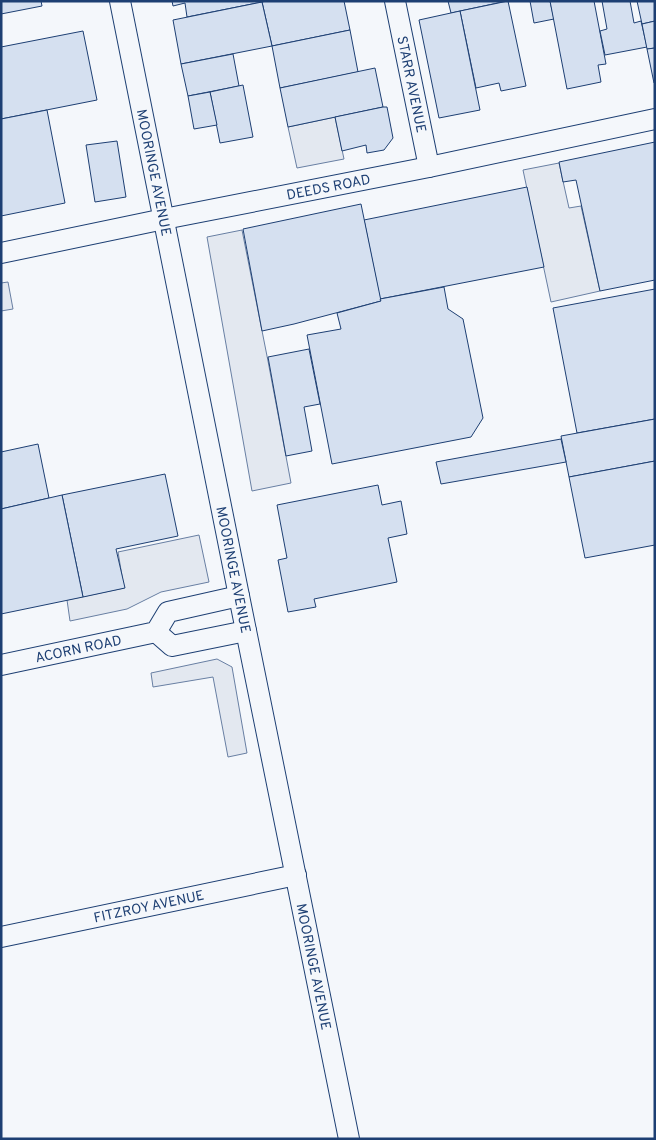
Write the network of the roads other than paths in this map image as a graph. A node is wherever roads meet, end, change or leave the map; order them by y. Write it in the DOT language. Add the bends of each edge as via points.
graph roads {
  1 [pos="120,1"];
  2 [pos="395,1"];
  3 [pos="655,119"];
  4 [pos="429,168"];
  5 [pos="164,219"];
  6 [pos="1,253"];
  7 [pos="239,596"];
  8 [pos="246,631"];
  9 [pos="156,632"];
  10 [pos="1,665"];
  11 [pos="296,875"];
  12 [pos="1,937"];
  13 [pos="350,1139"];
  1 -- 5 [label="street, MOORINGE AVENUE"];
  2 -- 4 [label="street, STARR AVENUE"];
  3 -- 4 [label="street, DEEDS ROAD"];
  4 -- 5 [label="street, DEEDS ROAD"];
  5 -- 6 [label="street, DEEDS ROAD"];
  5 -- 7 [label="street, MOORINGE AVENUE"];
  7 -- 8 [label="street, MOORINGE AVENUE"];
  7 -- 9 [label="street" via="168,612"];
  8 -- 9 [label="street" via="172,646"];
  8 -- 11 [label="street, MOORINGE AVENUE"];
  9 -- 10 [label="street, ACORN ROAD"];
  11 -- 12 [label="street, FITZROY AVENUE"];
  11 -- 13 [label="street, MOORINGE AVENUE"];
}
